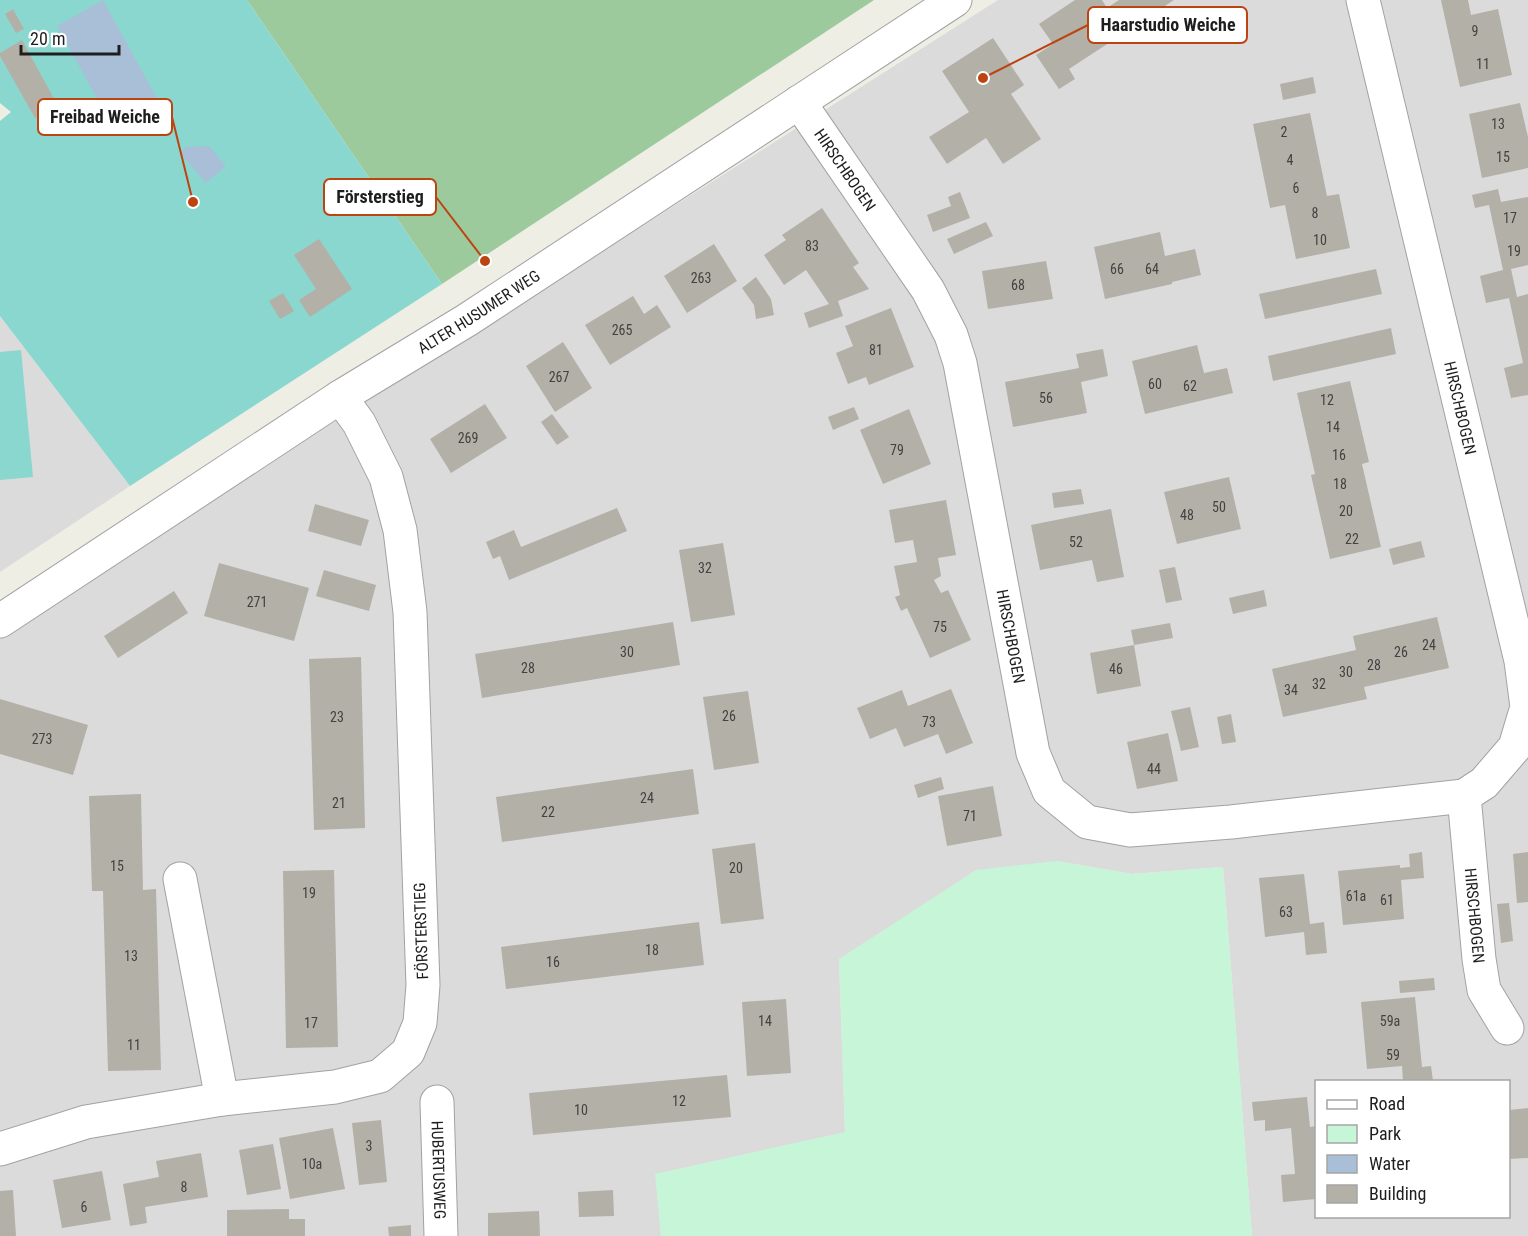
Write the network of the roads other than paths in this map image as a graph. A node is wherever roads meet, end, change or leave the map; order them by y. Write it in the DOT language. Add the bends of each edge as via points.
graph roads {
  1 [pos="955,0"];
  2 [pos="1363,0"];
  3 [pos="799,102"];
  4 [pos="340,398"];
  5 [pos="0,621"];
  6 [pos="1464,796"];
  7 [pos="180,879"];
  8 [pos="1507,1028"];
  9 [pos="222,1099"];
  10 [pos="436,1102"];
  11 [pos="0,1149"];
  12 [pos="441,1236"];
  1 -- 3 [label="street, ALTER HUSUMER WEG"];
  2 -- 6 [label="street, HIRSCHBOGEN" via="1521,661 1527,707 1515,747 1484,783"];
  3 -- 4 [label="street, ALTER HUSUMER WEG" via="467,320"];
  3 -- 6 [label="street, HIRSCHBOGEN" via="928,290 951,335 960,363 1033,753 1049,791 1087,822 1130,830"];
  4 -- 5 [label="street, ALTER HUSUMER WEG"];
  4 -- 9 [label="street, FÖRSTERSTIEG" via="359,423 386,477 400,530 410,612 423,985 420,1023 408,1052 380,1076 335,1087"];
  6 -- 8 [label="street, HIRSCHBOGEN" via="1480,969 1484,990"];
  7 -- 9 [label="street"];
  9 -- 11 [label="street, FÖRSTERSTIEG" via="86,1122"];
  10 -- 12 [label="street, HUBERTUSWEG"];
}
